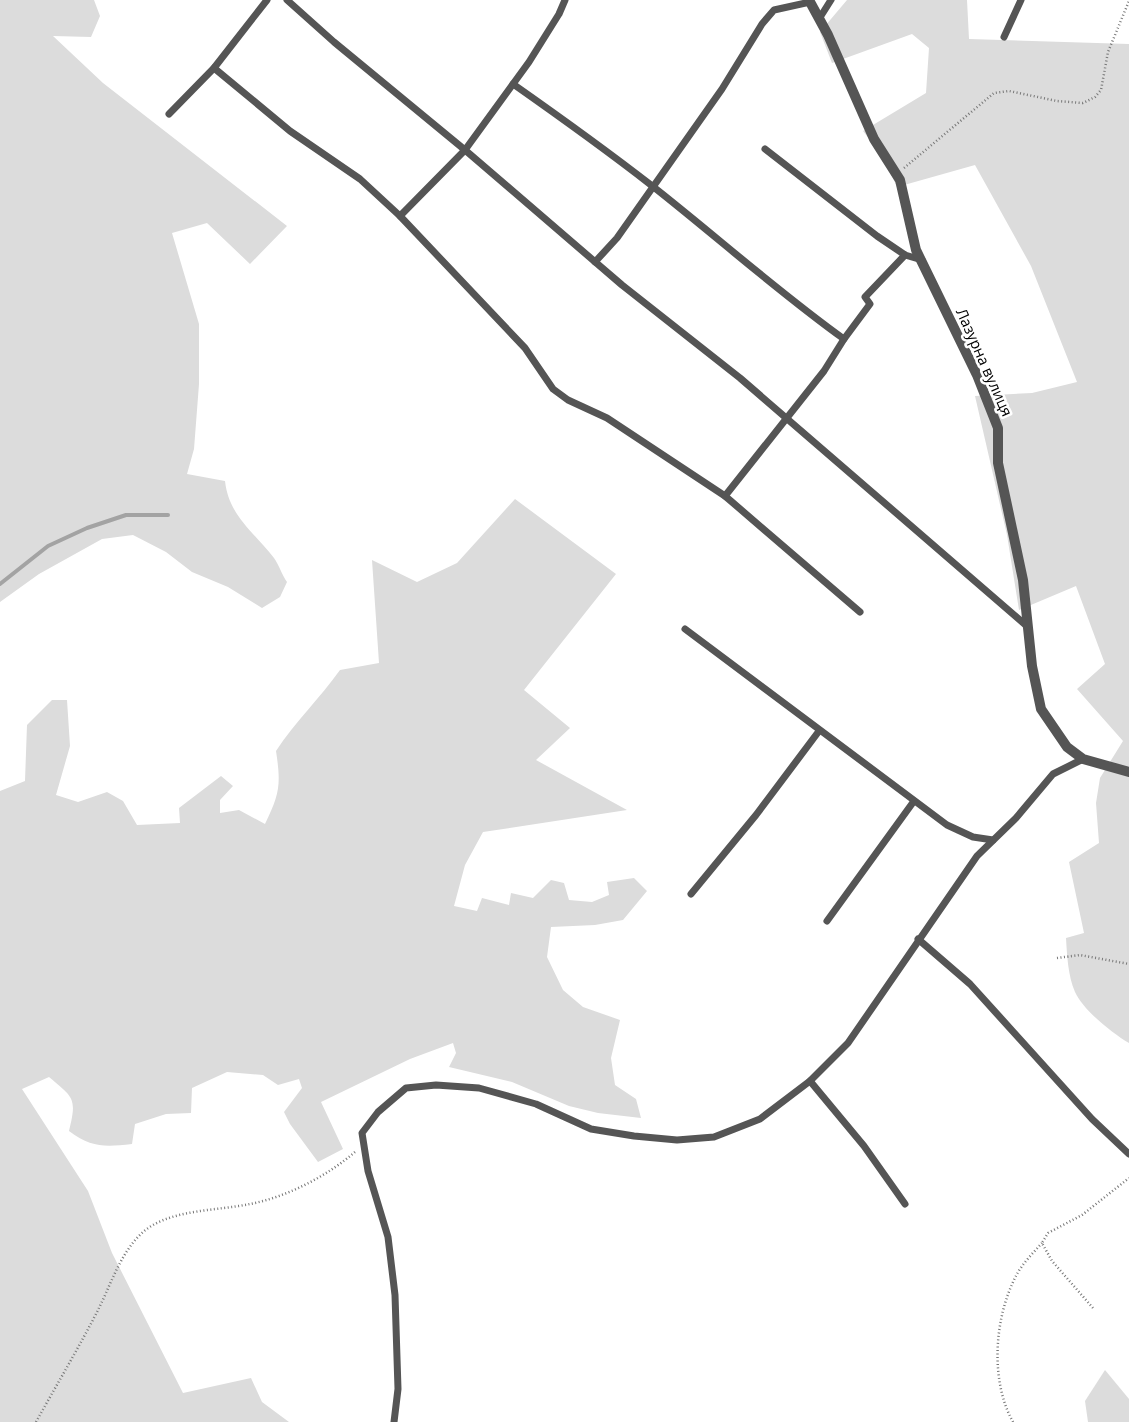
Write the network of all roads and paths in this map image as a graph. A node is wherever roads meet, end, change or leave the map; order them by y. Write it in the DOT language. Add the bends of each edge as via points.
graph roads {
  1 [pos="267,0"];
  2 [pos="287,0"];
  3 [pos="565,0"];
  4 [pos="831,0"];
  5 [pos="1021,0"];
  6 [pos="809,1"];
  7 [pos="1129,1"];
  8 [pos="819,19"];
  9 [pos="1004,36"];
  10 [pos="214,68"];
  11 [pos="513,84"];
  12 [pos="169,114"];
  13 [pos="765,149"];
  14 [pos="465,150"];
  15 [pos="895,173"];
  16 [pos="653,186"];
  17 [pos="400,216"];
  18 [pos="906,255"];
  19 [pos="922,260"];
  20 [pos="595,262"];
  21 [pos="844,339"];
  22 [pos="787,419"];
  23 [pos="725,496"];
  24 [pos="860,612"];
  25 [pos="1028,627"];
  26 [pos="685,630"];
  27 [pos="819,731"];
  28 [pos="1083,759"];
  29 [pos="1129,772"];
  30 [pos="914,802"];
  31 [pos="993,840"];
  32 [pos="691,894"];
  33 [pos="826,921"];
  34 [pos="918,940"];
  35 [pos="1057,958"];
  36 [pos="1129,964"];
  37 [pos="810,1081"];
  38 [pos="364,1144"];
  39 [pos="1129,1154"];
  40 [pos="1129,1178"];
  41 [pos="905,1204"];
  42 [pos="1042,1243"];
  43 [pos="1093,1308"];
  44 [pos="36,1422"];
  45 [pos="394,1422"];
  46 [pos="1013,1422"];
  1 -- 10 [label="lane"];
  2 -- 14 [label="lane"];
  3 -- 11 [label="lane"];
  4 -- 8 [label="lane"];
  5 -- 9 [label="lane"];
  6 -- 8 [label="street, Лазурна вулиця"];
  6 -- 16 [label="lane" via="774,10 762,24 722,89"];
  7 -- 15 [label="path" via="1108,52 1101,90 1095,97 1083,103 1009,91 994,93 922,155"];
  8 -- 15 [label="street, Лазурна вулиця" via="874,139"];
  10 -- 12 [label="lane"];
  10 -- 17 [label="lane" via="290,132 360,179"];
  11 -- 14 [label="lane"];
  11 -- 16 [label="lane"];
  13 -- 18 [label="lane"];
  14 -- 17 [label="lane"];
  14 -- 20 [label="lane"];
  15 -- 19 [label="street, Лазурна вулиця" via="900,180 916,250"];
  16 -- 20 [label="lane" via="617,238"];
  16 -- 21 [label="lane"];
  17 -- 23 [label="lane" via="525,348 553,389 568,400 608,418"];
  18 -- 19 [label="lane"];
  18 -- 21 [label="lane" via="865,297 870,304"];
  19 -- 25 [label="street, Лазурна вулиця" via="977,375 998,428 998,463 1023,580"];
  20 -- 22 [label="lane"];
  21 -- 22 [label="lane"];
  22 -- 23 [label="lane"];
  22 -- 25 [label="lane"];
  23 -- 24 [label="lane"];
  25 -- 28 [label="street, Лазурна вулиця" via="1041,709 1067,747"];
  26 -- 27 [label="lane"];
  27 -- 30 [label="lane"];
  27 -- 32 [label="lane" via="756,816"];
  28 -- 29 [label="street, Лазурна вулиця"];
  28 -- 31 [label="lane" via="1053,774"];
  30 -- 31 [label="lane" via="947,825 973,837"];
  30 -- 33 [label="lane"];
  31 -- 34 [label="lane" via="977,856"];
  34 -- 37 [label="lane" via="848,1043"];
  34 -- 39 [label="lane" via="970,984 1092,1119"];
  35 -- 36 [label="path" via="1080,955"];
  37 -- 38 [label="lane" via="760,1119 714,1137 677,1140 591,1129 536,1104 480,1088 436,1085 406,1088 378,1112 362,1133"];
  37 -- 41 [label="lane" via="864,1146"];
  38 -- 44 [label="path" via="318,1177 289,1192 252,1204 190,1213 158,1223 141,1233 123,1258"];
  38 -- 45 [label="lane" via="368,1171 388,1237 395,1295 398,1389"];
  40 -- 42 [label="path" via="1082,1215 1048,1233"];
  42 -- 43 [label="path" via="1052,1261"];
  42 -- 46 [label="path" via="1016,1275 1005,1302 999,1334 999,1378 1006,1409"];
}
